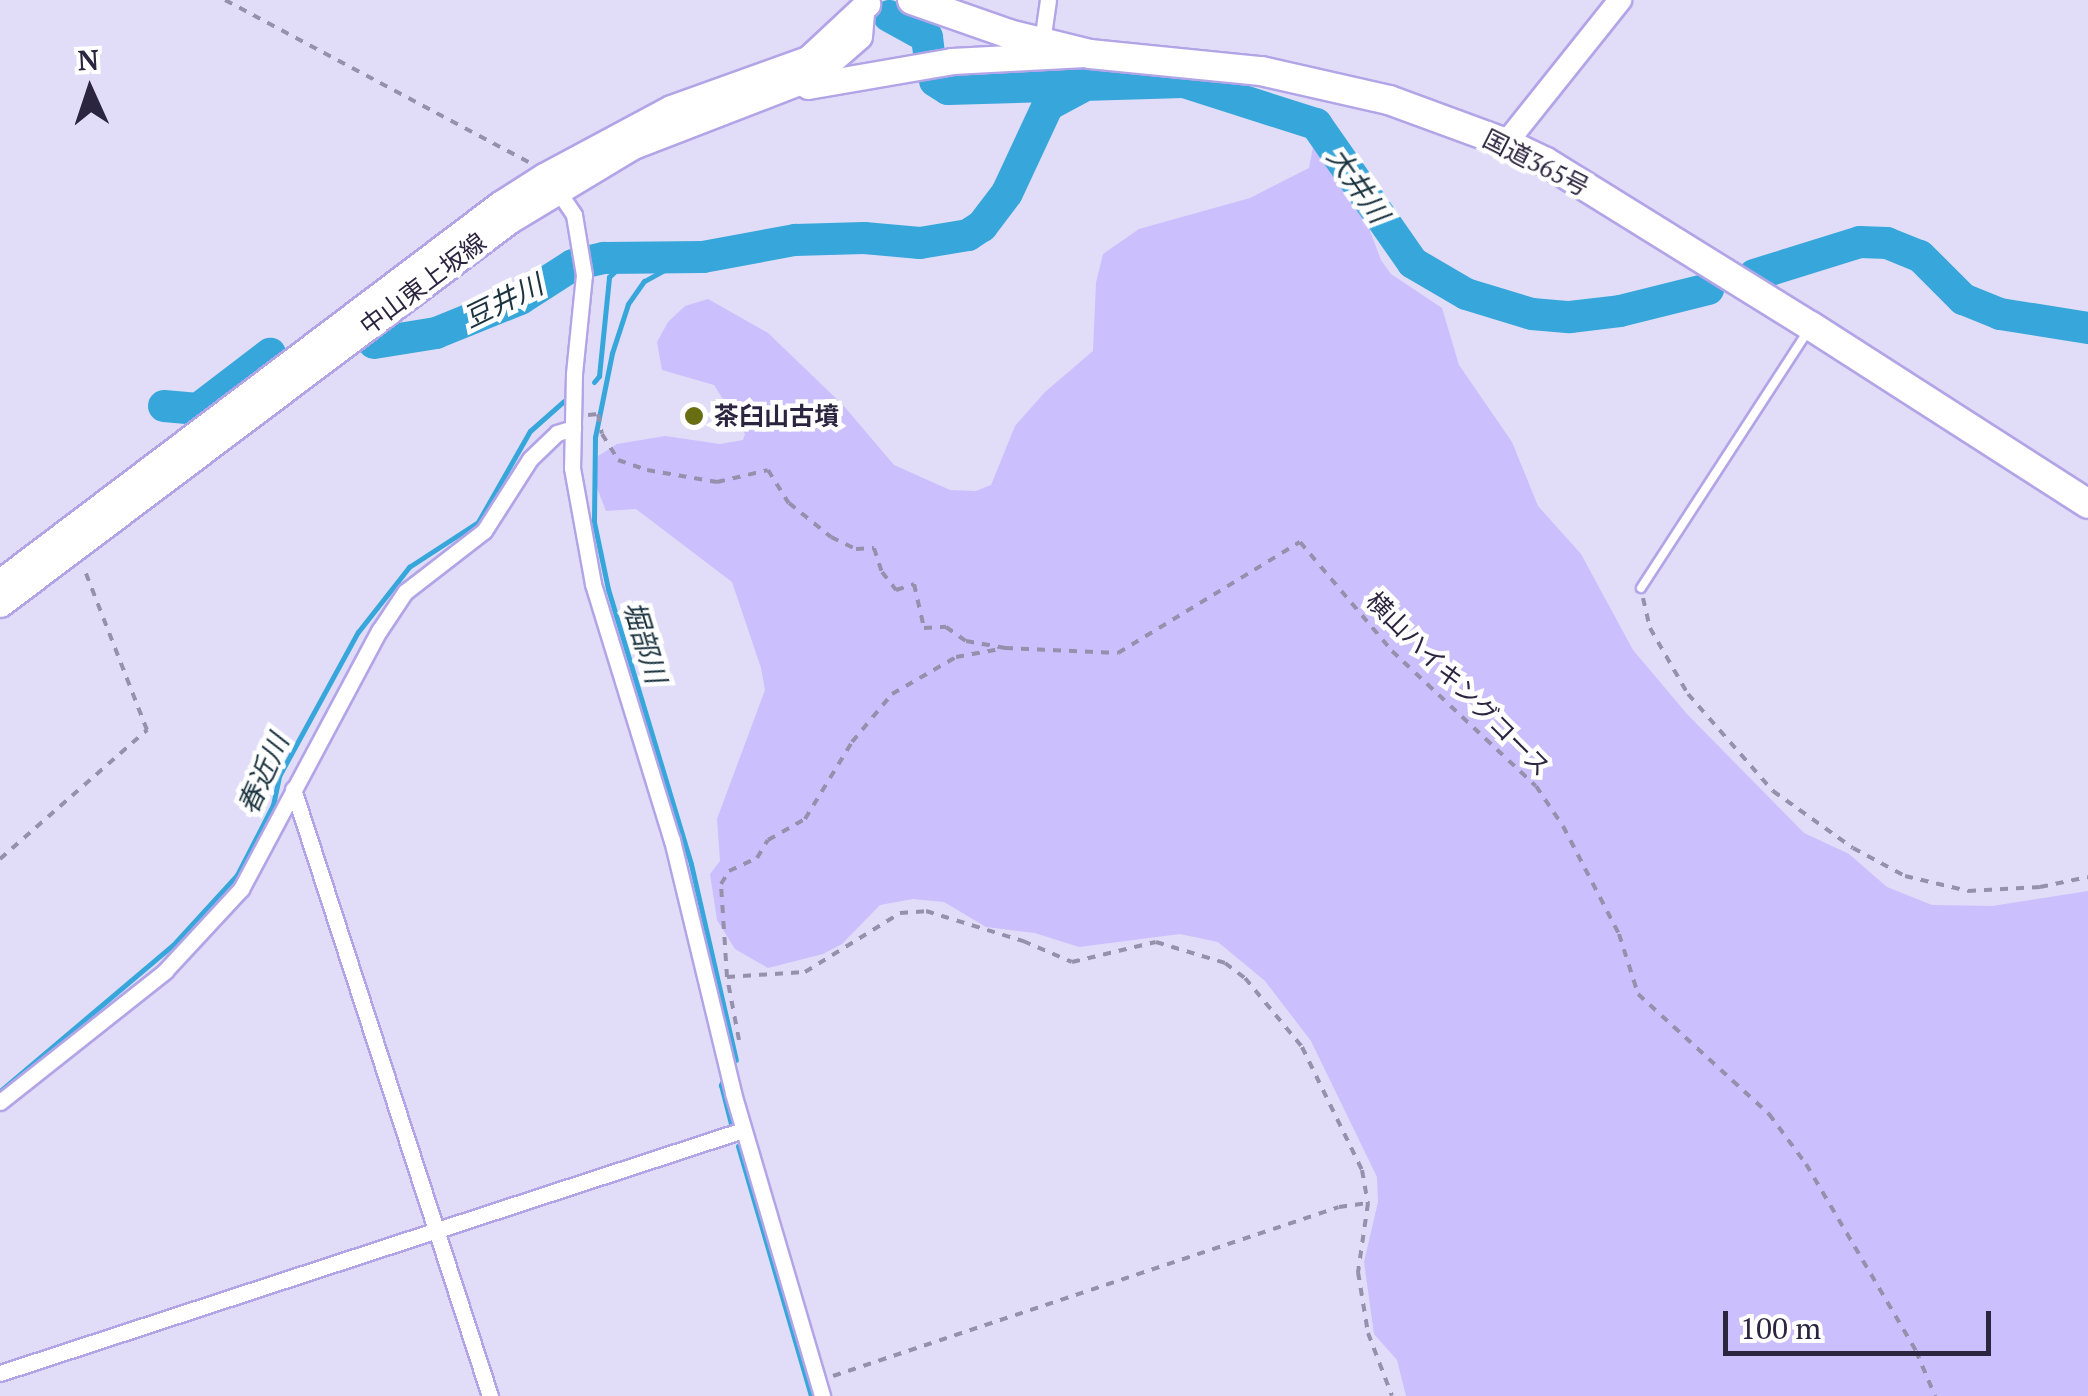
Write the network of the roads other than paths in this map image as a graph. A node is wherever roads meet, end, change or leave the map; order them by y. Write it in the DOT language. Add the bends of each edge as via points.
graph roads {
  1 [pos="912,0"];
  2 [pos="1048,0"];
  3 [pos="1620,0"];
  4 [pos="865,6"];
  5 [pos="1042,42"];
  6 [pos="1090,54"];
  7 [pos="785,90"];
  8 [pos="1506,143"];
  9 [pos="551,182"];
  10 [pos="1811,326"];
  11 [pos="573,422"];
  12 [pos="2088,504"];
  13 [pos="1641,588"];
  14 [pos="1,594"];
  15 [pos="293,789"];
  16 [pos="0,1102"];
  17 [pos="743,1130"];
  18 [pos="436,1230"];
  19 [pos="0,1373"];
  20 [pos="820,1388"];
  21 [pos="490,1396"];
  1 -- 5 [label="highway, 国道365号"];
  2 -- 5 [label="street"];
  3 -- 8 [label="main road"];
  4 -- 7 [label="main road, 中山東上坂線" via="859,36 846,52"];
  4 -- 9 [label="main road, 中山東上坂線" via="808,59 671,108"];
  5 -- 6 [label="highway, 国道365号"];
  6 -- 7 [label="main road" via="952,62"];
  6 -- 8 [label="highway, 国道365号" via="1261,70 1389,100"];
  7 -- 9 [label="main road, 中山東上坂線" via="684,124"];
  8 -- 10 [label="highway, 国道365号"];
  9 -- 11 [label="street" via="574,216 584,276"];
  9 -- 14 [label="main road, 中山東上坂線" via="71,551"];
  9 -- 14 [label="main road, 中山東上坂線" via="413,268"];
  10 -- 12 [label="highway, 国道365号"];
  10 -- 13 [label="lane"];
  11 -- 15 [label="street" via="530,458 484,531 405,592"];
  11 -- 17 [label="street" via="572,468 628,706 672,840"];
  15 -- 16 [label="street" via="241,889 166,971"];
  15 -- 18 [label="street"];
  17 -- 18 [label="street"];
  17 -- 20 [label="street"];
  18 -- 19 [label="street"];
  18 -- 21 [label="street"];
}
